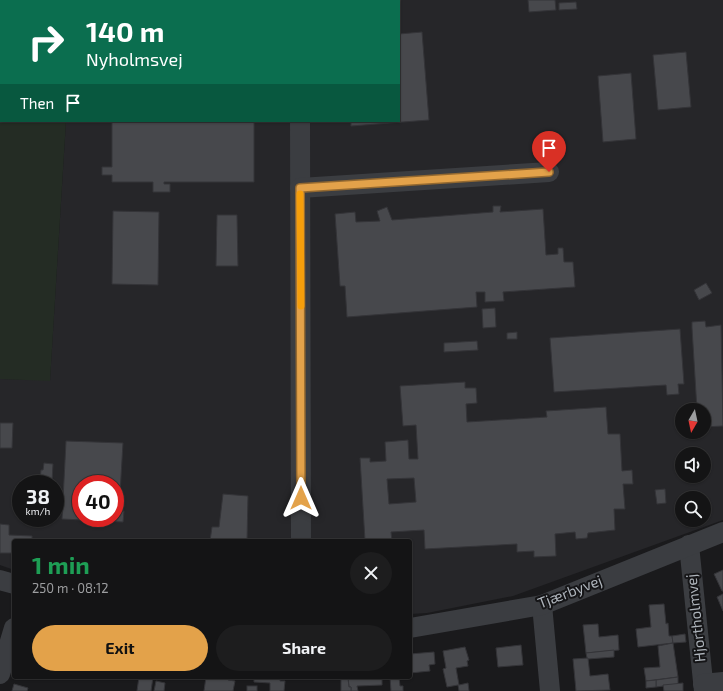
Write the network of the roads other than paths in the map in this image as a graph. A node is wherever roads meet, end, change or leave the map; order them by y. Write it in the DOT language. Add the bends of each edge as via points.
graph roads {
  1 [pos="300,122"];
  2 [pos="549,172"];
  3 [pos="300,188"];
  4 [pos="723,532"];
  5 [pos="301,539"];
  6 [pos="689,545"];
  7 [pos="0,580"];
  8 [pos="12,583"];
  9 [pos="542,605"];
  10 [pos="412,628"];
  11 [pos="12,635"];
  12 [pos="0,674"];
  13 [pos="723,682"];
  14 [pos="703,687"];
  15 [pos="550,691"];
  1 -- 3 [label="street"];
  2 -- 3 [label="street"];
  3 -- 5 [label="street"];
  4 -- 6 [label="street, Tjærbyvej"];
  6 -- 9 [label="street, Tjærbyvej"];
  6 -- 14 [label="street, Hjortholmvej"];
  7 -- 8 [label="street"];
  9 -- 10 [label="street, Tjærbyvej"];
  9 -- 15 [label="street"];
  11 -- 12 [label="street"];
  13 -- 14 [label="street"];
}
